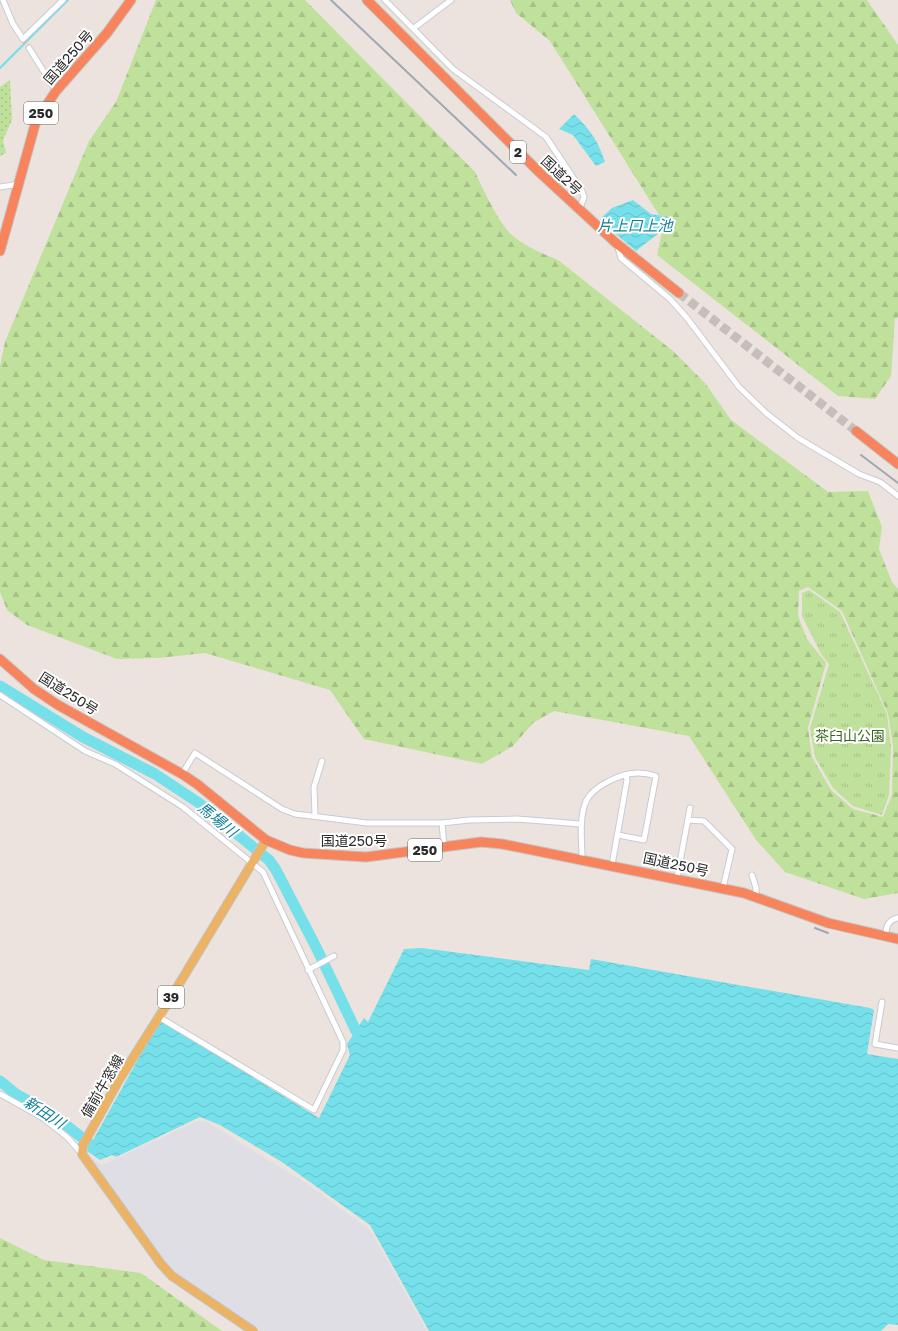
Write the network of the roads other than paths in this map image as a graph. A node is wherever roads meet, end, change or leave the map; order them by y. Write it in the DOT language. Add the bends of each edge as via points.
graph roads {
  1 [pos="3,0"];
  2 [pos="63,0"];
  3 [pos="131,0"];
  4 [pos="367,0"];
  5 [pos="385,0"];
  6 [pos="451,0"];
  7 [pos="414,28"];
  8 [pos="29,48"];
  9 [pos="56,91"];
  10 [pos="19,184"];
  11 [pos="0,187"];
  12 [pos="579,210"];
  13 [pos="616,243"];
  14 [pos="0,251"];
  15 [pos="679,294"];
  16 [pos="856,431"];
  17 [pos="898,464"];
  18 [pos="898,496"];
  19 [pos="0,659"];
  20 [pos="0,695"];
  21 [pos="322,761"];
  22 [pos="182,774"];
  23 [pos="626,775"];
  24 [pos="690,808"];
  25 [pos="315,815"];
  26 [pos="688,820"];
  27 [pos="442,823"];
  28 [pos="581,824"];
  29 [pos="618,835"];
  30 [pos="264,842"];
  31 [pos="444,846"];
  32 [pos="582,859"];
  33 [pos="253,862"];
  34 [pos="612,865"];
  35 [pos="752,875"];
  36 [pos="677,878"];
  37 [pos="723,888"];
  38 [pos="756,897"];
  39 [pos="898,918"];
  40 [pos="885,936"];
  41 [pos="898,939"];
  42 [pos="334,956"];
  43 [pos="310,969"];
  44 [pos="882,1002"];
  45 [pos="159,1017"];
  46 [pos="898,1048"];
  47 [pos="0,1094"];
  48 [pos="82,1152"];
  49 [pos="253,1331"];
  1 -- 2 [label="street" via="13,24 23,39"];
  3 -- 9 [label="highway, 国道250号 / 250" via="107,33"];
  4 -- 12 [label="highway, 国道2号 / 2"];
  5 -- 7 [label="street"];
  6 -- 7 [label="street"];
  7 -- 12 [label="street" via="453,69 541,132 582,191 584,197"];
  8 -- 9 [label="street"];
  9 -- 10 [label="highway, 国道250号 / 250" via="36,121"];
  10 -- 11 [label="street"];
  10 -- 14 [label="highway, 国道250号 / 250"];
  12 -- 13 [label="highway, 国道2号 / 2"];
  13 -- 15 [label="highway, 国道2号 / 2"];
  13 -- 18 [label="street" via="620,258 670,299 739,387 766,413 798,438 859,474 880,482"];
  16 -- 17 [label="highway"];
  19 -- 22 [label="highway, 国道250号 / 250" via="34,689 58,705"];
  20 -- 33 [label="street" via="85,751 115,764 183,807"];
  21 -- 25 [label="street" via="314,787"];
  22 -- 25 [label="street" via="195,753 282,809 295,814"];
  22 -- 30 [label="highway, 国道250号 / 250"];
  23 -- 28 [label="street" via="595,790 586,800"];
  23 -- 29 [label="street" via="628,780"];
  23 -- 29 [label="street" via="637,773 656,776 644,840"];
  24 -- 26 [label="street"];
  25 -- 27 [label="street" via="367,823"];
  26 -- 36 [label="street"];
  26 -- 37 [label="street" via="704,821 732,848"];
  27 -- 28 [label="street" via="517,819"];
  27 -- 31 [label="street"];
  28 -- 32 [label="street"];
  29 -- 34 [label="street"];
  30 -- 31 [label="highway, 国道250号 / 250" via="303,853 366,857"];
  30 -- 33 [label="main road, 備前牛窓線 / 39"];
  31 -- 32 [label="highway, 国道250号 / 250" via="481,842"];
  32 -- 34 [label="highway, 国道250号 / 250"];
  33 -- 43 [label="street" via="263,872"];
  33 -- 45 [label="main road, 備前牛窓線 / 39"];
  34 -- 36 [label="highway, 国道250号 / 250"];
  35 -- 38 [label="street"];
  36 -- 37 [label="highway, 国道250号 / 250"];
  37 -- 38 [label="highway, 国道250号 / 250"];
  38 -- 40 [label="highway, 国道250号 / 250" via="828,923"];
  39 -- 40 [label="street" via="887,924"];
  40 -- 41 [label="highway, 国道250号 / 250"];
  42 -- 43 [label="street"];
  43 -- 45 [label="street" via="343,1042 343,1050 314,1110"];
  44 -- 46 [label="street" via="875,1044"];
  45 -- 48 [label="main road, 備前牛窓線 / 39" via="119,1080 89,1134"];
  47 -- 48 [label="street" via="43,1118"];
  48 -- 49 [label="main road" via="172,1276"];
}
